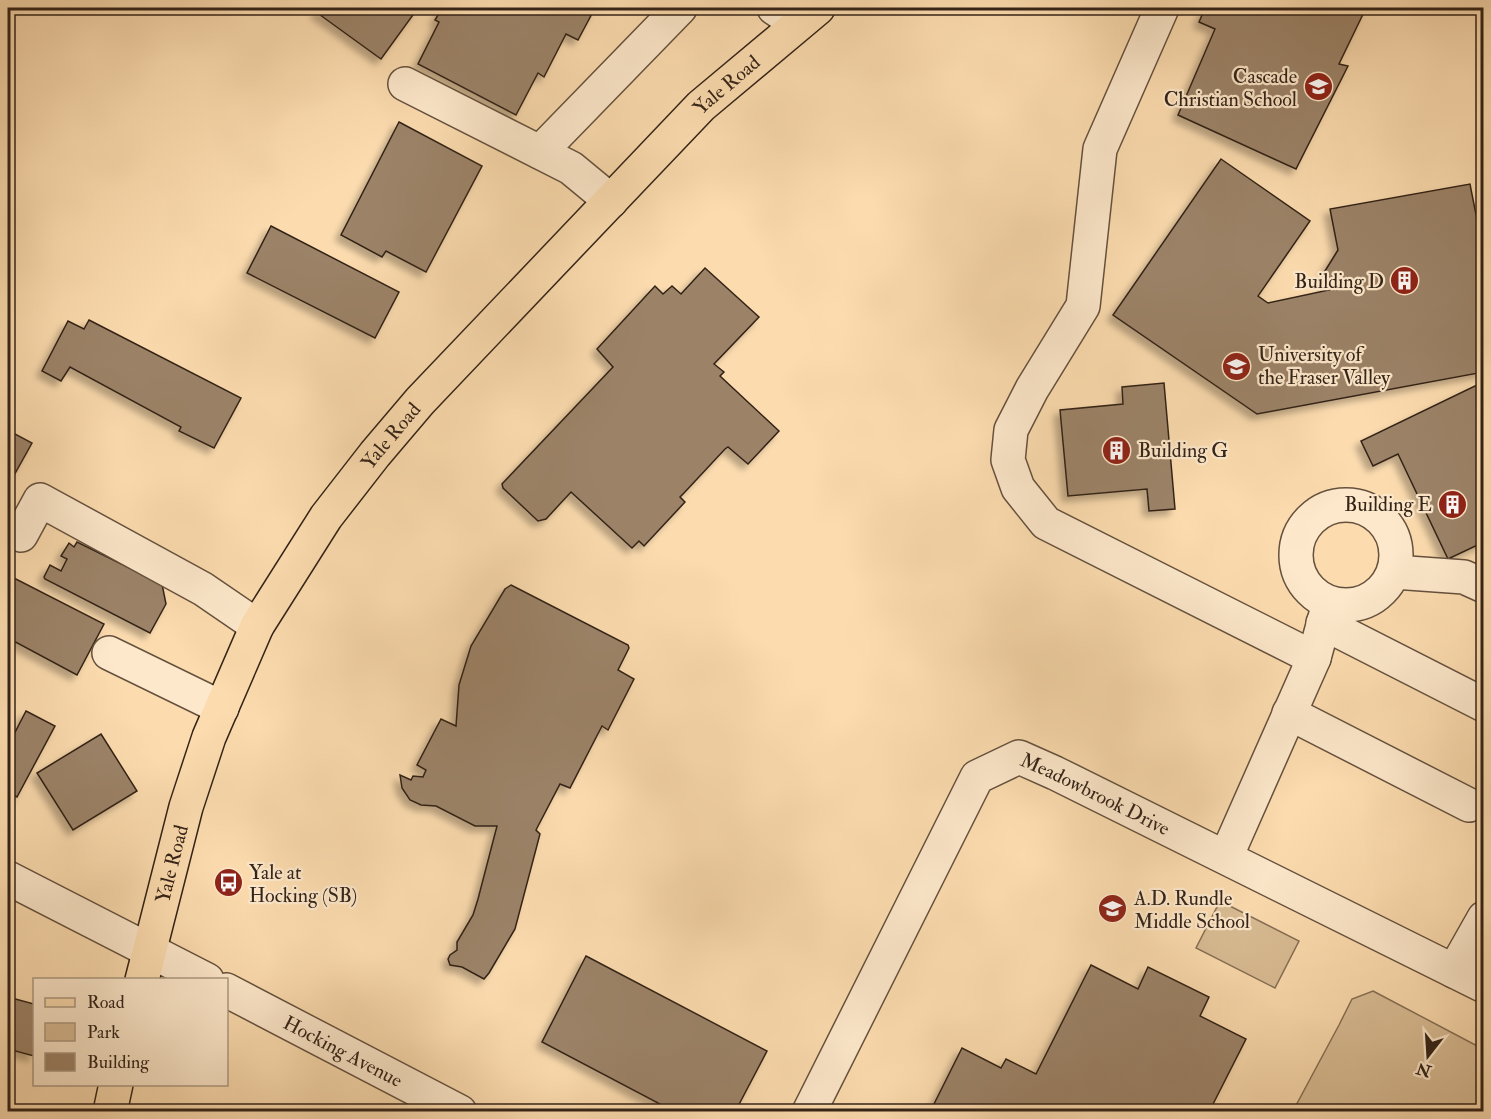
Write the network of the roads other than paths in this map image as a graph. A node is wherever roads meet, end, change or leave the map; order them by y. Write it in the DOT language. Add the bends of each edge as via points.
graph roads {
  1 [pos="680,8"];
  2 [pos="1162,8"];
  3 [pos="797,13"];
  4 [pos="405,84"];
  5 [pos="540,152"];
  6 [pos="611,201"];
  7 [pos="21,535"];
  8 [pos="1394,572"];
  9 [pos="1484,586"];
  10 [pos="1326,613"];
  11 [pos="257,626"];
  12 [pos="109,653"];
  13 [pos="1314,658"];
  14 [pos="1484,705"];
  15 [pos="222,708"];
  16 [pos="1289,713"];
  17 [pos="1469,805"];
  18 [pos="1226,857"];
  19 [pos="8,878"];
  20 [pos="1484,918"];
  21 [pos="145,964"];
  22 [pos="1454,971"];
  23 [pos="199,978"];
  24 [pos="1484,986"];
  25 [pos="228,991"];
  26 [pos="116,1086"];
  27 [pos="110,1112"];
  28 [pos="460,1112"];
  29 [pos="809,1112"];
  1 -- 5 [label="street"];
  2 -- 13 [label="street" via="1101,149 1083,306 1011,430 1008,460 1018,488 1046,523"];
  3 -- 6 [label="main road, Yale Road"];
  4 -- 5 [label="street"];
  5 -- 6 [label="street" via="571,168"];
  6 -- 11 [label="main road, Yale Road" via="382,445 326,517"];
  7 -- 11 [label="street" via="40,500 203,588"];
  8 -- 9 [label="street" via="1464,577"];
  8 -- 10 [label="street" via="1375,597"];
  8 -- 10 [label="street" via="1394,540 1376,514 1345,504 1312,517 1295,547 1296,565 1302,581"];
  10 -- 13 [label="street"];
  10 -- 14 [label="street"];
  11 -- 15 [label="main road, Yale Road"];
  12 -- 15 [label="street"];
  13 -- 16 [label="street"];
  15 -- 21 [label="main road, Yale Road" via="186,807"];
  16 -- 17 [label="street"];
  16 -- 18 [label="street"];
  18 -- 22 [label="street, Meadowbrook Drive"];
  18 -- 29 [label="street, Meadowbrook Drive" via="1019,758 977,777"];
  19 -- 21 [label="street"];
  20 -- 22 [label="street"];
  21 -- 23 [label="street"];
  22 -- 24 [label="street, Meadowbrook Drive"];
  25 -- 28 [label="street, Hocking Avenue"];
  26 -- 27 [label="main road"];
}
